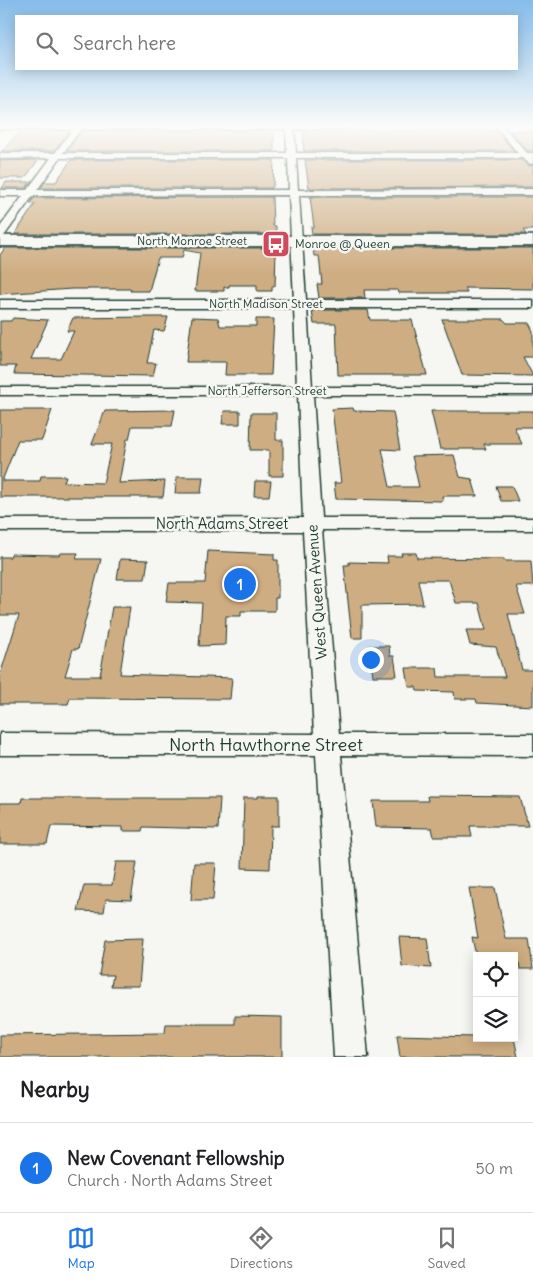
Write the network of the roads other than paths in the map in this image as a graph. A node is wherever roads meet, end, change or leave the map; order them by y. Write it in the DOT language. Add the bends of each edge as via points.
graph roads {
  1 [pos="43,175"];
  2 [pos="293,175"];
  3 [pos="294,192"];
  4 [pos="533,192"];
  5 [pos="0,193"];
  6 [pos="30,193"];
  7 [pos="0,234"];
  8 [pos="0,241"];
  9 [pos="298,241"];
  10 [pos="533,241"];
  11 [pos="0,304"];
  12 [pos="300,304"];
  13 [pos="533,304"];
  14 [pos="0,391"];
  15 [pos="306,391"];
  16 [pos="533,391"];
  17 [pos="0,524"];
  18 [pos="312,524"];
  19 [pos="533,524"];
  20 [pos="0,744"];
  21 [pos="327,745"];
  22 [pos="533,745"];
  23 [pos="351,1057"];
  1 -- 6 [label="street"];
  2 -- 3 [label="street, West Queen Avenue"];
  3 -- 4 [label="street"];
  3 -- 6 [label="street"];
  3 -- 9 [label="street, West Queen Avenue"];
  5 -- 6 [label="street"];
  6 -- 7 [label="street"];
  8 -- 9 [label="main road, North Monroe Street"];
  9 -- 10 [label="main road, North Monroe Street"];
  9 -- 12 [label="street, West Queen Avenue"];
  11 -- 12 [label="street, North Madison Street"];
  12 -- 13 [label="street, North Madison Street"];
  12 -- 15 [label="street, West Queen Avenue"];
  14 -- 15 [label="street, North Jefferson Street"];
  15 -- 16 [label="street, North Jefferson Street"];
  15 -- 18 [label="street, West Queen Avenue"];
  17 -- 18 [label="street, North Adams Street"];
  18 -- 19 [label="street, North Adams Street"];
  18 -- 21 [label="street, West Queen Avenue"];
  20 -- 21 [label="street, North Hawthorne Street"];
  21 -- 22 [label="street, North Hawthorne Street"];
  21 -- 23 [label="street, West Queen Avenue"];
}
